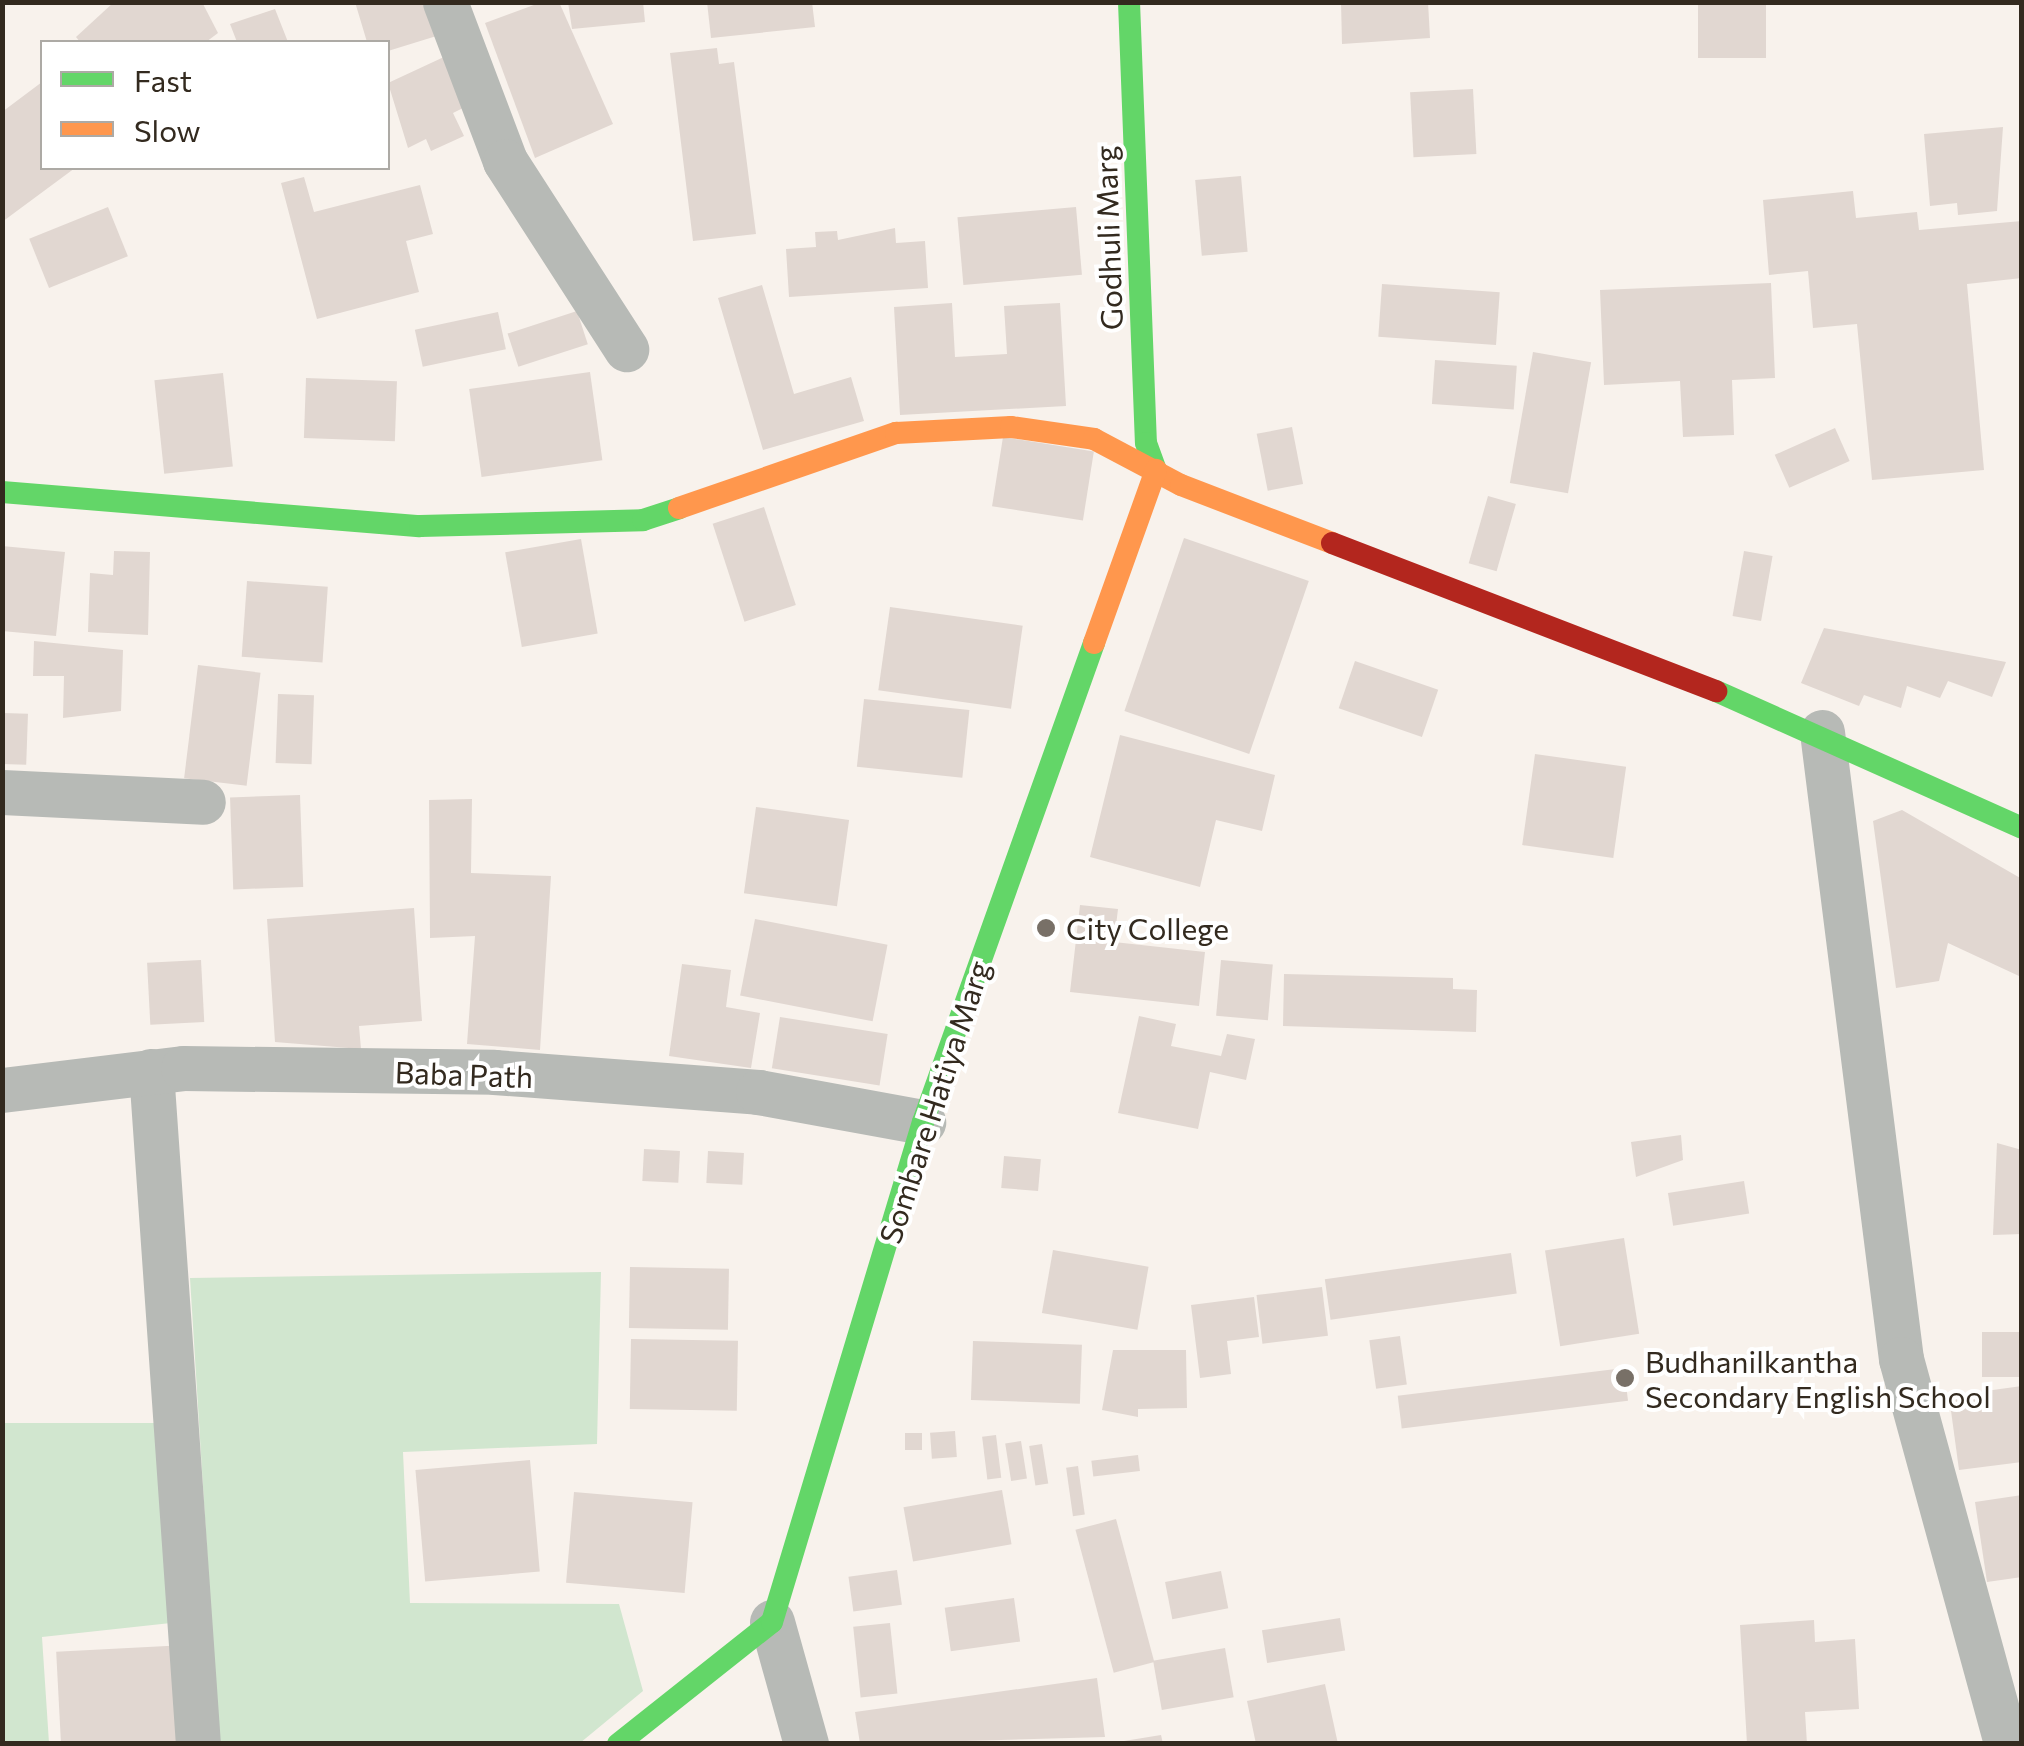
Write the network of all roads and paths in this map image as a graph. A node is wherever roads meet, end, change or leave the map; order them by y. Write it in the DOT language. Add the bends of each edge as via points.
graph roads {
  1 [pos="446,2"];
  2 [pos="1129,2"];
  3 [pos="626,349"];
  4 [pos="1156,470"];
  5 [pos="2,492"];
  6 [pos="1822,732"];
  7 [pos="2,792"];
  8 [pos="203,802"];
  9 [pos="2022,828"];
  10 [pos="151,1071"];
  11 [pos="2,1090"];
  12 [pos="923,1122"];
  13 [pos="772,1622"];
  14 [pos="198,1744"];
  15 [pos="618,1744"];
  16 [pos="806,1744"];
  17 [pos="2006,1744"];
  1 -- 3 [label="street" via="505,161"];
  2 -- 4 [label="street, Godhuli Marg" via="1146,443"];
  4 -- 5 [label="street" via="1094,439 1012,427 896,433 644,520 420,526"];
  4 -- 6 [label="street"];
  4 -- 12 [label="street, Sombare Hatiya Marg"];
  6 -- 9 [label="street"];
  6 -- 17 [label="street" via="1901,1358"];
  7 -- 8 [label="street"];
  10 -- 11 [label="street, Baba Path"];
  10 -- 12 [label="street, Baba Path" via="494,1072 758,1092"];
  10 -- 14 [label="street"];
  12 -- 13 [label="street, Sombare Hatiya Marg"];
  13 -- 15 [label="street"];
  13 -- 16 [label="street"];
}
